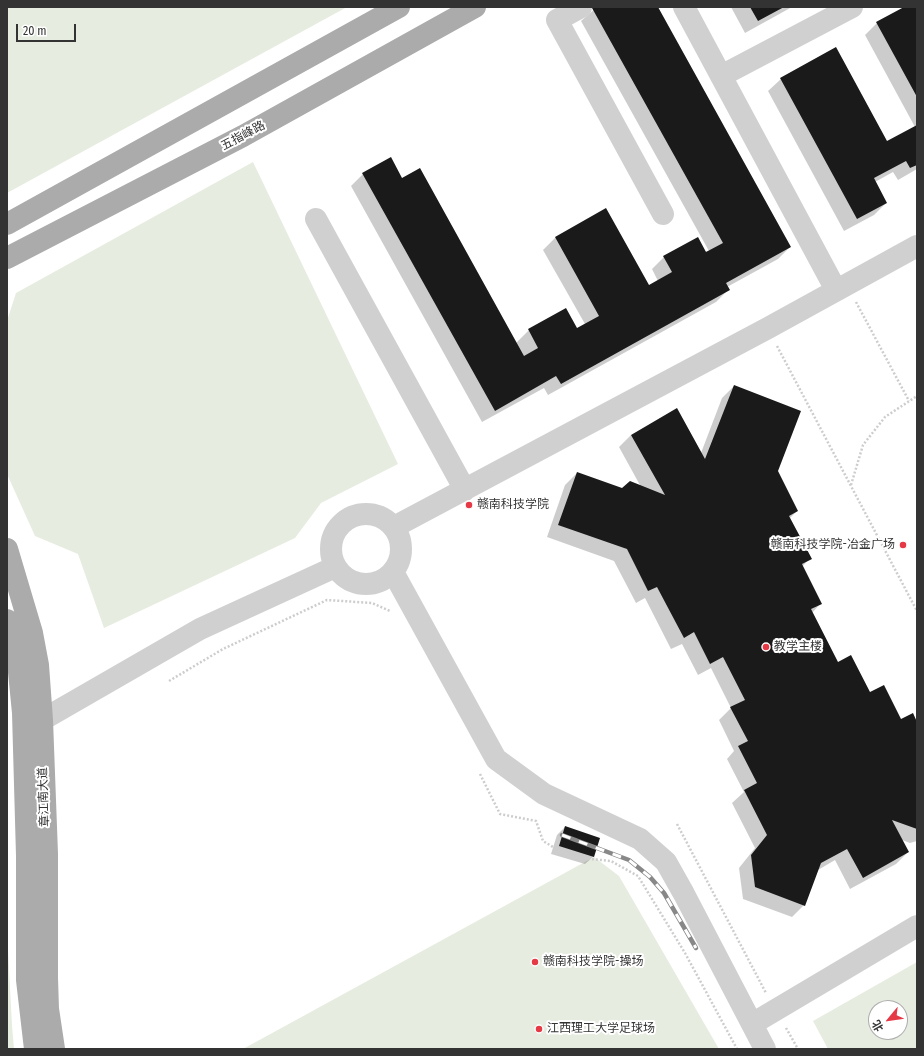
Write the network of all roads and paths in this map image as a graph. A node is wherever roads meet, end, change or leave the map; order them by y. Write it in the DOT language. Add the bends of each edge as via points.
graph roads {
  1 [pos="399,7"];
  2 [pos="475,7"];
  3 [pos="581,7"];
  4 [pos="684,7"];
  5 [pos="852,7"];
  6 [pos="721,76"];
  7 [pos="663,214"];
  8 [pos="316,219"];
  9 [pos="7,224"];
  10 [pos="917,246"];
  11 [pos="7,258"];
  12 [pos="841,287"];
  13 [pos="768,328"];
  14 [pos="917,396"];
  15 [pos="909,401"];
  16 [pos="851,485"];
  17 [pos="465,490"];
  18 [pos="394,528"];
  19 [pos="7,549"];
  20 [pos="335,567"];
  21 [pos="393,572"];
  22 [pos="917,611"];
  23 [pos="7,620"];
  24 [pos="42,720"];
  25 [pos="677,824"];
  26 [pos="917,926"];
  27 [pos="776,1010"];
  28 [pos="752,1024"];
  29 [pos="34,1049"];
  30 [pos="54,1049"];
  31 [pos="765,1049"];
  32 [pos="798,1049"];
  1 -- 9 [label="main road"];
  2 -- 11 [label="main road, 五指峰路" via="243,136"];
  3 -- 7 [label="street" via="557,20"];
  4 -- 6 [label="street"];
  5 -- 6 [label="street"];
  6 -- 12 [label="street"];
  8 -- 17 [label="street"];
  10 -- 12 [label="street"];
  12 -- 13 [label="street"];
  12 -- 15 [label="path"];
  13 -- 16 [label="path"];
  13 -- 17 [label="street"];
  14 -- 15 [label="path"];
  15 -- 16 [label="path" via="885,417 864,445"];
  16 -- 22 [label="path"];
  17 -- 18 [label="street"];
  18 -- 20 [label="street" via="387,520 377,515 366,513 346,519 338,526 333,536 331,557"];
  18 -- 21 [label="street" via="399,537 401,555"];
  19 -- 24 [label="main road, 章江南大道" via="32,633 38,665"];
  20 -- 21 [label="street" via="349,580 363,584 377,583"];
  20 -- 24 [label="street" via="200,629"];
  21 -- 28 [label="street" via="496,759 544,794 640,839 666,862"];
  23 -- 29 [label="main road, 章江南大道" via="19,672 23,713 27,980"];
  24 -- 30 [label="main road, 章江南大道" via="47,854 48,1009"];
  25 -- 27 [label="path"];
  26 -- 27 [label="street"];
  27 -- 28 [label="street"];
  27 -- 32 [label="path"];
  28 -- 31 [label="street"];
}
